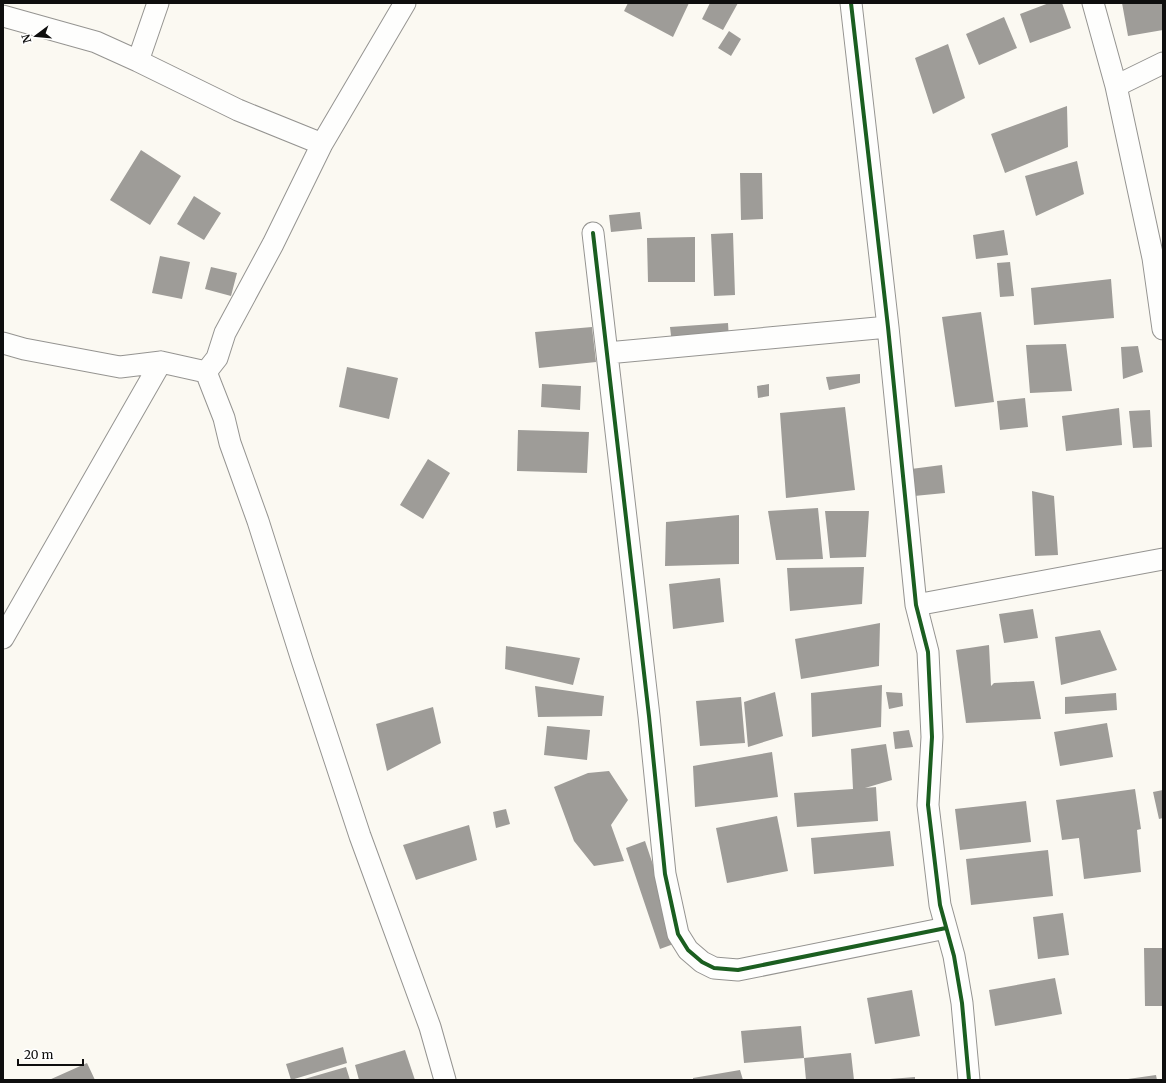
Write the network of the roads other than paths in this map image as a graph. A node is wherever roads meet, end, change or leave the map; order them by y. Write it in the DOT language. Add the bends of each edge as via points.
graph roads {
  1 [pos="158,3"];
  2 [pos="405,3"];
  3 [pos="851,3"];
  4 [pos="1092,3"];
  5 [pos="3,16"];
  6 [pos="138,61"];
  7 [pos="1163,63"];
  8 [pos="1116,86"];
  9 [pos="322,144"];
  10 [pos="593,233"];
  11 [pos="888,328"];
  12 [pos="1163,329"];
  13 [pos="3,343"];
  14 [pos="607,353"];
  15 [pos="161,362"];
  16 [pos="206,372"];
  17 [pos="1163,559"];
  18 [pos="916,605"];
  19 [pos="3,638"];
  20 [pos="946,928"];
  21 [pos="446,1080"];
  22 [pos="970,1080"];
  1 -- 6 [label="street"];
  2 -- 9 [label="street"];
  3 -- 11 [label="street"];
  4 -- 8 [label="street"];
  5 -- 6 [label="street" via="96,42"];
  6 -- 9 [label="street" via="238,110"];
  7 -- 8 [label="street"];
  8 -- 12 [label="street" via="1154,258"];
  9 -- 16 [label="street" via="273,244 225,332 217,358"];
  10 -- 14 [label="street"];
  11 -- 14 [label="street"];
  11 -- 18 [label="street"];
  13 -- 15 [label="street" via="120,367"];
  14 -- 20 [label="street" via="665,874 678,934 688,950 702,962 714,968 738,970"];
  15 -- 16 [label="street"];
  15 -- 19 [label="street"];
  16 -- 21 [label="street" via="224,418 230,443 258,521 360,836 430,1027"];
  17 -- 18 [label="street"];
  18 -- 20 [label="street" via="928,652 932,737 928,805 940,905"];
  20 -- 22 [label="street" via="962,1003"];
}
